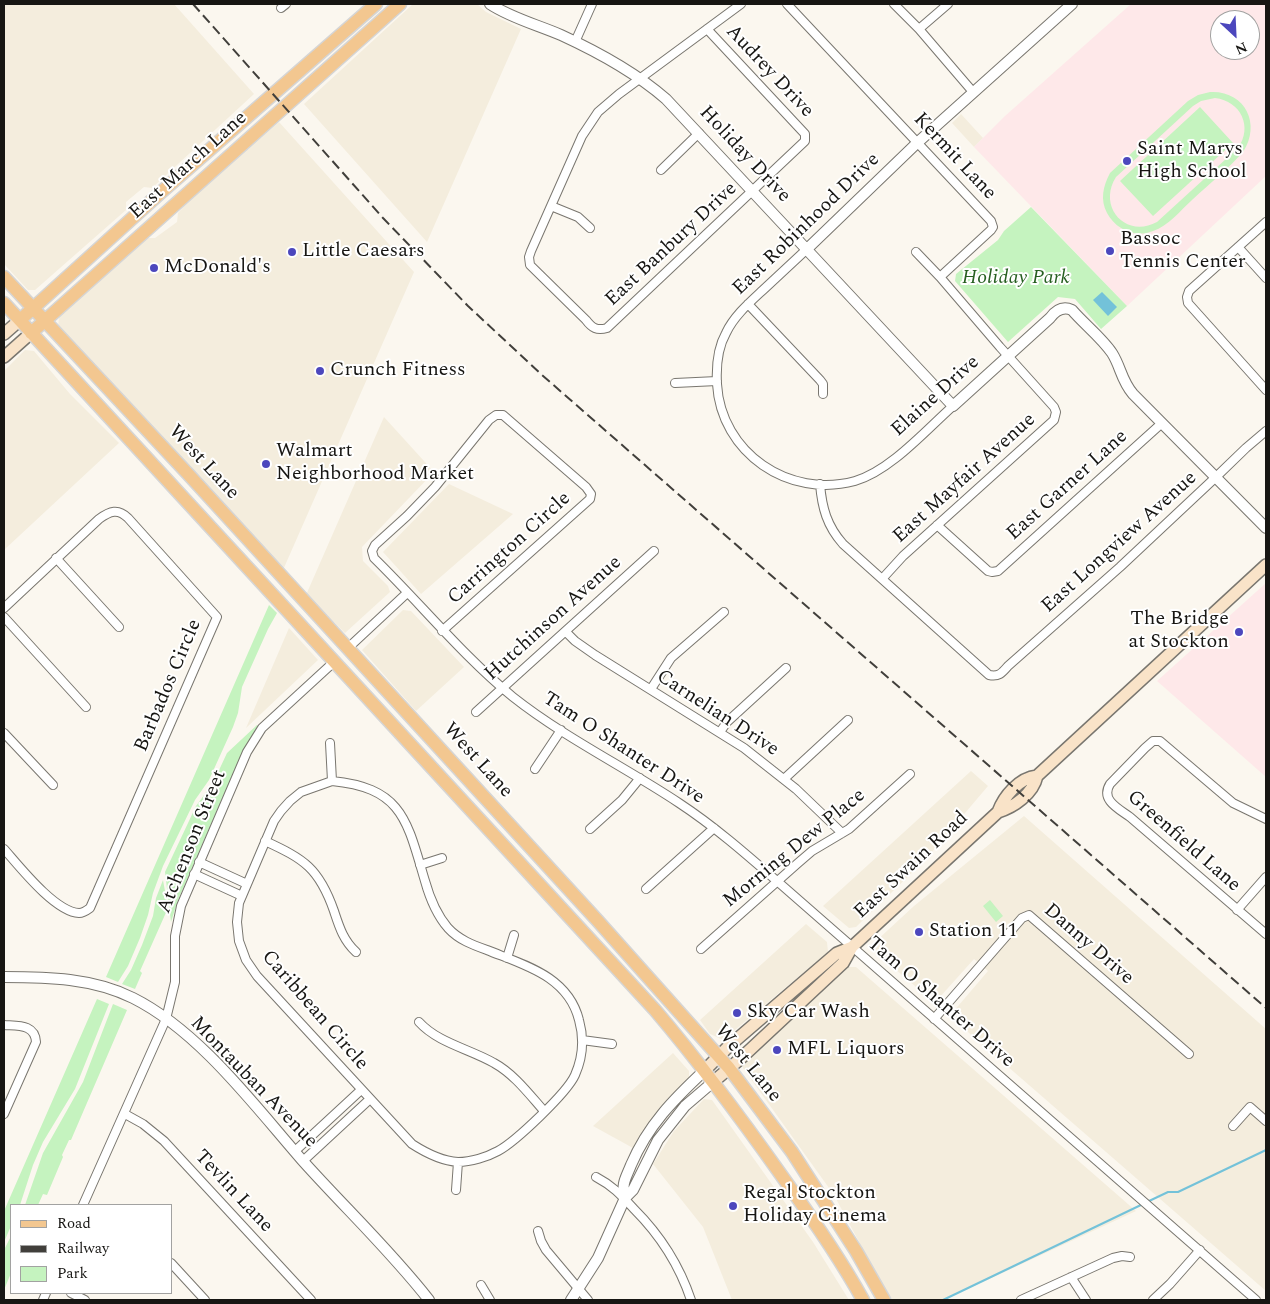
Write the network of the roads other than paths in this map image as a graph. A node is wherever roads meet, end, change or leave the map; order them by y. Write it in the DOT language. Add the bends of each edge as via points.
graph roads {
  1 [pos="376,4"];
  2 [pos="400,4"];
  3 [pos="490,4"];
  4 [pos="592,4"];
  5 [pos="741,4"];
  6 [pos="787,4"];
  7 [pos="894,4"];
  8 [pos="948,4"];
  9 [pos="1072,4"];
  10 [pos="707,29"];
  11 [pos="919,29"];
  12 [pos="575,42"];
  13 [pos="640,78"];
  14 [pos="973,92"];
  15 [pos="699,133"];
  16 [pos="806,137"];
  17 [pos="917,143"];
  18 [pos="661,170"];
  19 [pos="753,191"];
  20 [pos="550,206"];
  21 [pos="1266,222"];
  22 [pos="590,228"];
  23 [pos="1238,247"];
  24 [pos="807,249"];
  25 [pos="916,252"];
  26 [pos="4,277"];
  27 [pos="940,277"];
  28 [pos="1266,278"];
  29 [pos="4,303"];
  30 [pos="748,304"];
  31 [pos="33,308"];
  32 [pos="20,320"];
  33 [pos="45,320"];
  34 [pos="31,333"];
  35 [pos="4,334"];
  36 [pos="1008,356"];
  37 [pos="4,357"];
  38 [pos="717,382"];
  39 [pos="675,383"];
  40 [pos="1266,390"];
  41 [pos="823,394"];
  42 [pos="953,406"];
  43 [pos="1162,423"];
  44 [pos="1266,431"];
  45 [pos="1216,477"];
  46 [pos="820,484"];
  47 [pos="937,525"];
  48 [pos="1266,528"];
  49 [pos="373,548"];
  50 [pos="654,551"];
  51 [pos="56,558"];
  52 [pos="1266,565"];
  53 [pos="882,579"];
  54 [pos="408,593"];
  55 [pos="4,608"];
  56 [pos="724,612"];
  57 [pos="4,617"];
  58 [pos="119,627"];
  59 [pos="442,631"];
  60 [pos="566,632"];
  61 [pos="348,648"];
  62 [pos="335,661"];
  63 [pos="786,668"];
  64 [pos="502,687"];
  65 [pos="651,689"];
  66 [pos="86,707"];
  67 [pos="476,712"];
  68 [pos="848,720"];
  69 [pos="561,730"];
  70 [pos="720,732"];
  71 [pos="4,733"];
  72 [pos="330,743"];
  73 [pos="535,769"];
  74 [pos="910,774"];
  75 [pos="640,778"];
  76 [pos="784,779"];
  77 [pos="332,781"];
  78 [pos="53,785"];
  79 [pos="1266,819"];
  80 [pos="714,828"];
  81 [pos="590,829"];
  82 [pos="842,833"];
  83 [pos="265,841"];
  84 [pos="4,849"];
  85 [pos="442,858"];
  86 [pos="199,862"];
  87 [pos="420,865"];
  88 [pos="194,874"];
  89 [pos="1266,877"];
  90 [pos="778,881"];
  91 [pos="247,884"];
  92 [pos="646,889"];
  93 [pos="242,896"];
  94 [pos="1237,910"];
  95 [pos="1266,934"];
  96 [pos="514,935"];
  97 [pos="852,947"];
  98 [pos="701,949"];
  99 [pos="356,952"];
  100 [pos="507,958"];
  101 [pos="4,977"];
  102 [pos="934,1018"];
  103 [pos="166,1019"];
  104 [pos="419,1022"];
  105 [pos="4,1025"];
  106 [pos="582,1040"];
  107 [pos="612,1044"];
  108 [pos="1189,1054"];
  109 [pos="719,1056"];
  110 [pos="730,1068"];
  111 [pos="705,1070"];
  112 [pos="713,1082"];
  113 [pos="361,1090"];
  114 [pos="370,1099"];
  115 [pos="544,1111"];
  116 [pos="4,1113"];
  117 [pos="125,1114"];
  118 [pos="1266,1121"];
  119 [pos="1233,1126"];
  120 [pos="295,1151"];
  121 [pos="303,1161"];
  122 [pos="458,1162"];
  123 [pos="596,1177"];
  124 [pos="456,1190"];
  125 [pos="624,1198"];
  126 [pos="83,1204"];
  127 [pos="538,1231"];
  128 [pos="1200,1250"];
  129 [pos="1130,1257"];
  130 [pos="172,1264"];
  131 [pos="1072,1277"];
  132 [pos="481,1285"];
  133 [pos="579,1290"];
  134 [pos="73,1294"];
  135 [pos="85,1300"];
  136 [pos="205,1300"];
  137 [pos="311,1300"];
  138 [pos="429,1300"];
  139 [pos="490,1300"];
  140 [pos="572,1300"];
  141 [pos="588,1300"];
  142 [pos="691,1300"];
  143 [pos="863,1300"];
  144 [pos="884,1300"];
  145 [pos="1021,1300"];
  146 [pos="1086,1300"];
  147 [pos="1153,1300"];
  148 [pos="1256,1300"];
  1 -- 31 [label="main road, East March Lane"];
  2 -- 33 [label="main road, East March Lane"];
  3 -- 12 [label="street, Holiday Drive"];
  4 -- 12 [label="street"];
  5 -- 10 [label="street"];
  6 -- 17 [label="street, Kermit Lane"];
  7 -- 11 [label="street"];
  8 -- 11 [label="street"];
  9 -- 14 [label="street, East Robinhood Drive"];
  10 -- 13 [label="street"];
  10 -- 16 [label="street, Audrey Drive"];
  11 -- 14 [label="street"];
  12 -- 13 [label="street, Holiday Drive"];
  13 -- 15 [label="street, Holiday Drive"];
  13 -- 20 [label="street" via="591,121"];
  14 -- 17 [label="street, East Robinhood Drive"];
  15 -- 18 [label="street"];
  15 -- 19 [label="street, Holiday Drive"];
  16 -- 19 [label="street, East Banbury Drive" via="804,144"];
  17 -- 24 [label="street, East Robinhood Drive"];
  17 -- 27 [label="street, Kermit Lane" via="990,219 993,227"];
  19 -- 20 [label="street, East Banbury Drive" via="607,328 599,330 592,327 530,265 529,258"];
  19 -- 24 [label="street, Holiday Drive"];
  20 -- 22 [label="street" via="578,217"];
  21 -- 23 [label="street"];
  23 -- 28 [label="street"];
  23 -- 40 [label="street" via="1189,291 1187,298"];
  24 -- 30 [label="street, East Robinhood Drive"];
  24 -- 42 [label="street, Holiday Drive"];
  25 -- 27 [label="street"];
  26 -- 31 [label="main road, West Lane"];
  27 -- 36 [label="street"];
  29 -- 32 [label="main road, West Lane"];
  30 -- 38 [label="street, East Robinhood Drive" via="726,330 722,340"];
  30 -- 41 [label="street" via="820,380"];
  31 -- 32 [label="main road, East March Lane"];
  31 -- 33 [label="main road, West Lane"];
  32 -- 34 [label="main road, West Lane"];
  32 -- 35 [label="main road, East March Lane"];
  33 -- 34 [label="main road, East March Lane"];
  33 -- 61 [label="main road, West Lane"];
  34 -- 37 [label="main road, East March Lane"];
  34 -- 62 [label="main road, West Lane"];
  36 -- 42 [label="street, Elaine Drive"];
  36 -- 43 [label="street, Elaine Drive" via="1053,313 1062,308 1072,310 1113,354 1128,388"];
  36 -- 47 [label="street, East Mayfair Avenue" via="1054,407 1056,416"];
  38 -- 39 [label="street"];
  38 -- 46 [label="street, East Robinhood Drive" via="726,422 751,457 786,478"];
  42 -- 46 [label="street, Elaine Drive" via="875,473 846,483"];
  43 -- 45 [label="street"];
  43 -- 47 [label="street, East Garner Lane" via="998,571 988,571"];
  44 -- 45 [label="street, East Longview Avenue"];
  45 -- 48 [label="street"];
  45 -- 53 [label="street, East Longview Avenue" via="1001,674 989,675"];
  46 -- 53 [label="street" via="823,509 832,531"];
  47 -- 53 [label="street, East Mayfair Avenue"];
  49 -- 54 [label="street, Tam O Shanter Drive" via="374,558"];
  49 -- 59 [label="street, Carrington Circle" via="435,486 496,415 506,417 589,491 589,501"];
  50 -- 60 [label="street, Hutchinson Avenue"];
  51 -- 55 [label="street, Barbados Circle"];
  51 -- 58 [label="street"];
  51 -- 84 [label="street, Barbados Circle" via="108,513 122,512 217,616 90,908 77,913 52,900"];
  52 -- 97 [label="main road, East Swain Road" via="1037,776 1035,785 1012,808 998,812"];
  54 -- 59 [label="street, Tam O Shanter Drive"];
  54 -- 61 [label="street"];
  56 -- 65 [label="street" via="667,662"];
  57 -- 66 [label="street"];
  59 -- 64 [label="street, Tam O Shanter Drive"];
  60 -- 64 [label="street, Hutchinson Avenue"];
  60 -- 65 [label="street, Carnelian Drive" via="595,655"];
  61 -- 109 [label="main road, West Lane"];
  62 -- 86 [label="street, Atchenson Street" via="256,735"];
  62 -- 111 [label="main road, West Lane" via="655,1010"];
  63 -- 70 [label="street"];
  64 -- 67 [label="street, Hutchinson Avenue"];
  64 -- 69 [label="street, Tam O Shanter Drive"];
  65 -- 70 [label="street, Carnelian Drive"];
  68 -- 76 [label="street"];
  69 -- 73 [label="street"];
  69 -- 75 [label="street, Tam O Shanter Drive"];
  70 -- 76 [label="street, Carnelian Drive"];
  71 -- 78 [label="street"];
  72 -- 77 [label="street"];
  74 -- 82 [label="street, Morning Dew Place"];
  75 -- 80 [label="street, Tam O Shanter Drive"];
  75 -- 81 [label="street" via="622,800"];
  76 -- 82 [label="street, Carnelian Drive"];
  77 -- 83 [label="street, Caribbean Circle" via="312,787 290,800 274,821"];
  77 -- 87 [label="street, Caribbean Circle" via="366,787 391,802 410,830"];
  79 -- 94 [label="street, Greenfield Lane" via="1233,803 1160,740 1145,748 1106,791 1112,803"];
  80 -- 90 [label="street, Tam O Shanter Drive"];
  80 -- 92 [label="street"];
  82 -- 90 [label="street, Morning Dew Place" via="812,851"];
  83 -- 91 [label="street, Caribbean Circle"];
  83 -- 99 [label="street" via="298,857 317,874 343,935"];
  85 -- 87 [label="street"];
  86 -- 88 [label="street, Atchenson Street"];
  86 -- 91 [label="street"];
  87 -- 100 [label="street, Caribbean Circle" via="432,905 448,928 468,943"];
  88 -- 93 [label="street"];
  88 -- 103 [label="street, Atchenson Street" via="176,924 175,982"];
  89 -- 94 [label="street"];
  90 -- 97 [label="street, Tam O Shanter Drive"];
  90 -- 98 [label="street, Morning Dew Place"];
  91 -- 93 [label="street, Caribbean Circle"];
  93 -- 113 [label="street, Caribbean Circle" via="236,922 246,960"];
  94 -- 95 [label="street, Greenfield Lane"];
  96 -- 100 [label="street"];
  97 -- 102 [label="street, Tam O Shanter Drive"];
  97 -- 109 [label="main road, East Swain Road" via="837,953"];
  97 -- 110 [label="main road, East Swain Road" via="843,963"];
  100 -- 106 [label="street, Caribbean Circle" via="547,975 563,989 576,1010"];
  101 -- 103 [label="street, Montauban Avenue" via="62,979 98,985 132,997"];
  102 -- 108 [label="street, Danny Drive" via="1029,914"];
  102 -- 128 [label="street, Tam O Shanter Drive"];
  103 -- 117 [label="street, Atchenson Street"];
  103 -- 120 [label="street, Montauban Avenue" via="207,1054"];
  104 -- 115 [label="street" via="429,1032 506,1070"];
  105 -- 116 [label="street" via="31,1029 36,1034 36,1042"];
  106 -- 107 [label="street"];
  106 -- 115 [label="street, Caribbean Circle" via="583,1049 575,1074"];
  109 -- 110 [label="main road, West Lane"];
  109 -- 111 [label="main road, East Swain Road"];
  110 -- 112 [label="main road, East Swain Road"];
  110 -- 144 [label="main road, West Lane" via="792,1152 856,1250"];
  111 -- 112 [label="main road, West Lane"];
  111 -- 125 [label="street, East Swain Road" via="675,1098 639,1146 622,1187"];
  112 -- 125 [label="street, East Swain Road" via="671,1122 658,1140 633,1190"];
  112 -- 143 [label="main road, West Lane" via="810,1216"];
  113 -- 114 [label="street, Caribbean Circle"];
  113 -- 120 [label="street, Caribbean Circle"];
  114 -- 121 [label="street, Caribbean Circle"];
  114 -- 122 [label="street, Caribbean Circle" via="412,1144 432,1155"];
  115 -- 122 [label="street, Caribbean Circle" via="498,1151"];
  117 -- 126 [label="street, Atchenson Street"];
  117 -- 137 [label="street, Tevlin Lane" via="164,1141"];
  118 -- 119 [label="street" via="1250,1107"];
  120 -- 121 [label="street, Montauban Avenue"];
  121 -- 138 [label="street, Montauban Avenue" via="399,1263"];
  122 -- 124 [label="street"];
  123 -- 125 [label="street"];
  125 -- 133 [label="street, East Swain Road" via="598,1258"];
  125 -- 142 [label="street" via="666,1246"];
  127 -- 133 [label="street" via="546,1250"];
  128 -- 147 [label="street"];
  128 -- 148 [label="street, Tam O Shanter Drive"];
  129 -- 131 [label="street" via="1113,1258"];
  130 -- 136 [label="street"];
  131 -- 145 [label="street"];
  131 -- 146 [label="street"];
  132 -- 139 [label="street"];
  133 -- 140 [label="street, East Swain Road"];
  133 -- 141 [label="street"];
  134 -- 135 [label="street"];
}
